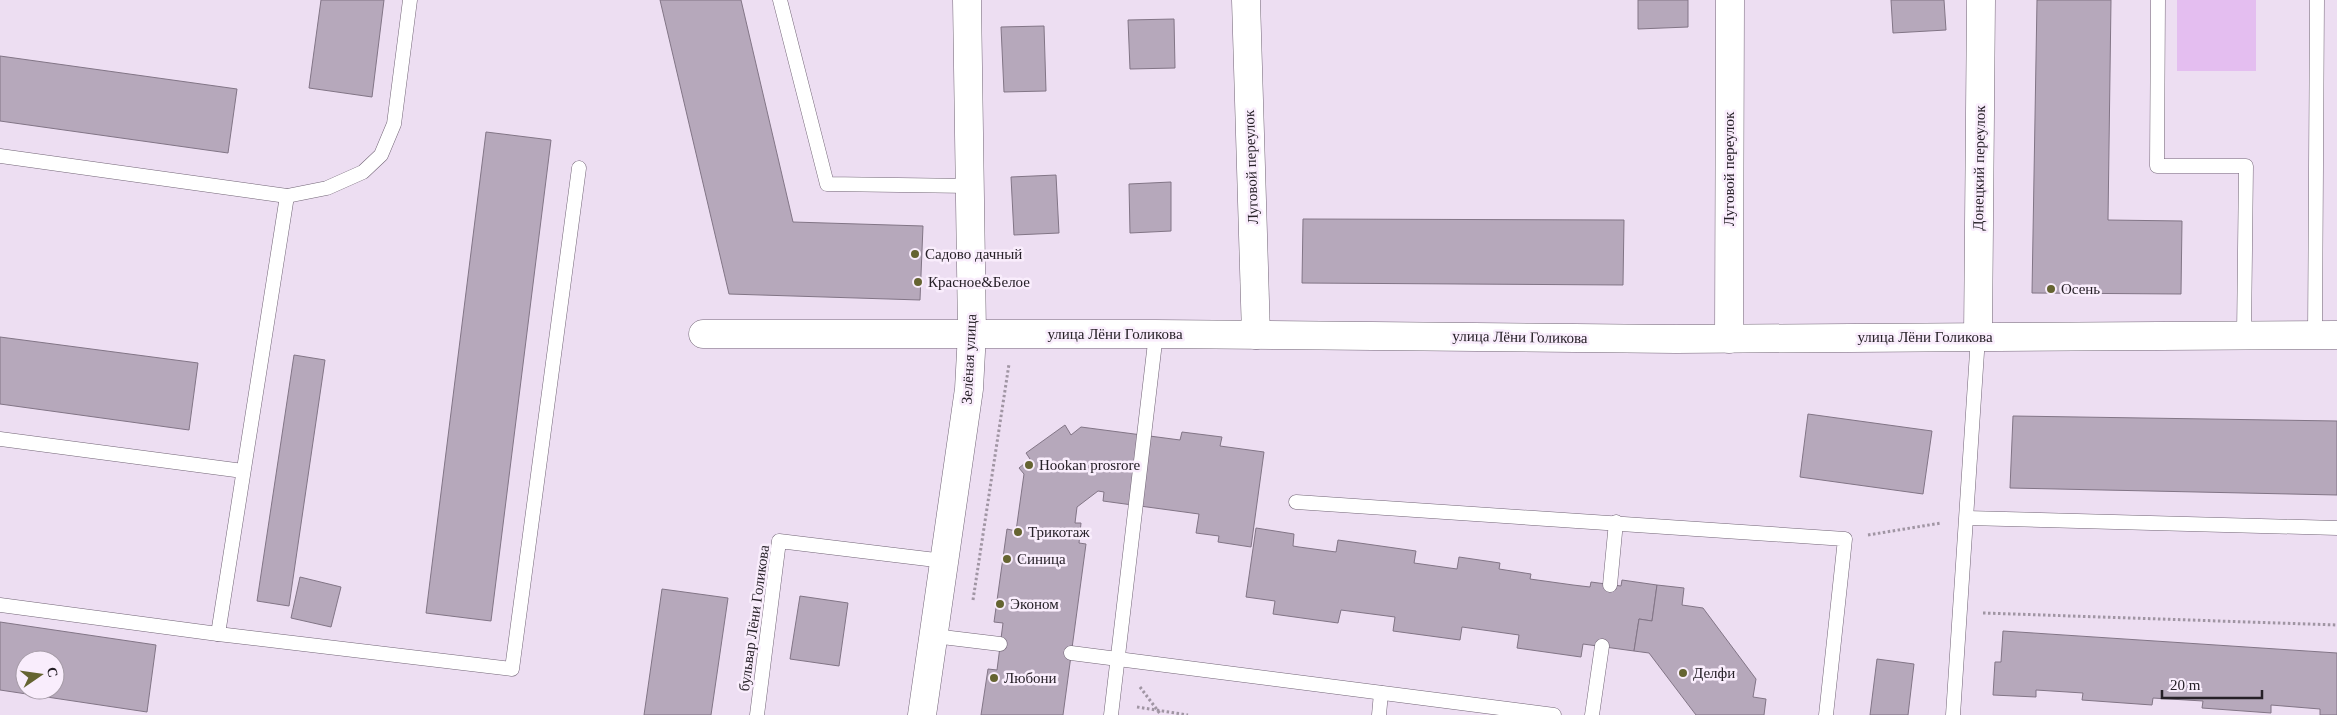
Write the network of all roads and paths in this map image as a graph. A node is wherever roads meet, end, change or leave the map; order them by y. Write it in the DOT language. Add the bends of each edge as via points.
graph roads {
  1 [pos="410,0"];
  2 [pos="780,0"];
  3 [pos="967,0"];
  4 [pos="1246,0"];
  5 [pos="1730,0"];
  6 [pos="1981,0"];
  7 [pos="2158,0"];
  8 [pos="2317,0"];
  9 [pos="0,156"];
  10 [pos="579,168"];
  11 [pos="970,186"];
  12 [pos="287,196"];
  13 [pos="972,333"];
  14 [pos="703,334"];
  15 [pos="1014,334"];
  16 [pos="1156,334"];
  17 [pos="1256,335"];
  18 [pos="2244,335"];
  19 [pos="2326,335"];
  20 [pos="1978,337"];
  21 [pos="1729,339"];
  22 [pos="0,439"];
  23 [pos="243,471"];
  24 [pos="1296,502"];
  25 [pos="1967,518"];
  26 [pos="1616,522"];
  27 [pos="2337,528"];
  28 [pos="1845,539"];
  29 [pos="944,560"];
  30 [pos="1610,585"];
  31 [pos="0,605"];
  32 [pos="972,607"];
  33 [pos="1960,612"];
  34 [pos="2337,625"];
  35 [pos="218,634"];
  36 [pos="934,636"];
  37 [pos="1000,644"];
  38 [pos="1602,646"];
  39 [pos="1071,653"];
  40 [pos="1118,659"];
  41 [pos="1381,693"];
  42 [pos="1111,709"];
  43 [pos="757,715"];
  44 [pos="922,715"];
  45 [pos="1188,715"];
  46 [pos="1379,715"];
  47 [pos="1554,715"];
  48 [pos="1592,715"];
  49 [pos="1826,715"];
  50 [pos="1953,715"];
  1 -- 12 [label="lane" via="394,124 380,155 363,172 327,188"];
  2 -- 11 [label="lane" via="827,184"];
  3 -- 11 [label="street, Зелёная улица"];
  4 -- 17 [label="street, Луговой переулок"];
  5 -- 21 [label="street, Луговой переулок"];
  6 -- 20 [label="street, Донецкий переулок"];
  7 -- 18 [label="lane" via="2157,166 2246,166"];
  8 -- 19 [label="lane"];
  9 -- 12 [label="lane"];
  10 -- 35 [label="lane" via="512,669"];
  11 -- 13 [label="street, Зелёная улица"];
  12 -- 23 [label="lane"];
  13 -- 14 [label="street, улица Лёни Голикова"];
  13 -- 15 [label="street, улица Лёни Голикова"];
  13 -- 29 [label="street, Зелёная улица" via="969,389"];
  15 -- 16 [label="street, улица Лёни Голикова"];
  15 -- 32 [label="path"];
  16 -- 17 [label="street, улица Лёни Голикова"];
  16 -- 40 [label="lane"];
  17 -- 21 [label="street, улица Лёни Голикова"];
  18 -- 19 [label="street, улица Лёни Голикова"];
  18 -- 20 [label="street, улица Лёни Голикова"];
  20 -- 21 [label="street, улица Лёни Голикова"];
  20 -- 25 [label="lane"];
  22 -- 23 [label="lane"];
  23 -- 35 [label="lane"];
  24 -- 26 [label="lane"];
  25 -- 27 [label="lane"];
  25 -- 28 [label="path"];
  25 -- 33 [label="lane"];
  26 -- 28 [label="lane"];
  26 -- 30 [label="lane"];
  28 -- 49 [label="lane"];
  29 -- 36 [label="street, Зелёная улица"];
  29 -- 43 [label="lane, бульвар Лёни Голикова" via="779,541"];
  31 -- 35 [label="lane"];
  33 -- 34 [label="path"];
  33 -- 50 [label="lane"];
  36 -- 37 [label="lane"];
  36 -- 44 [label="street, Зелёная улица"];
  38 -- 48 [label="lane"];
  39 -- 40 [label="lane"];
  40 -- 41 [label="lane"];
  40 -- 42 [label="lane"];
  41 -- 46 [label="lane"];
  41 -- 47 [label="lane"];
  42 -- 45 [label="path"];
}
